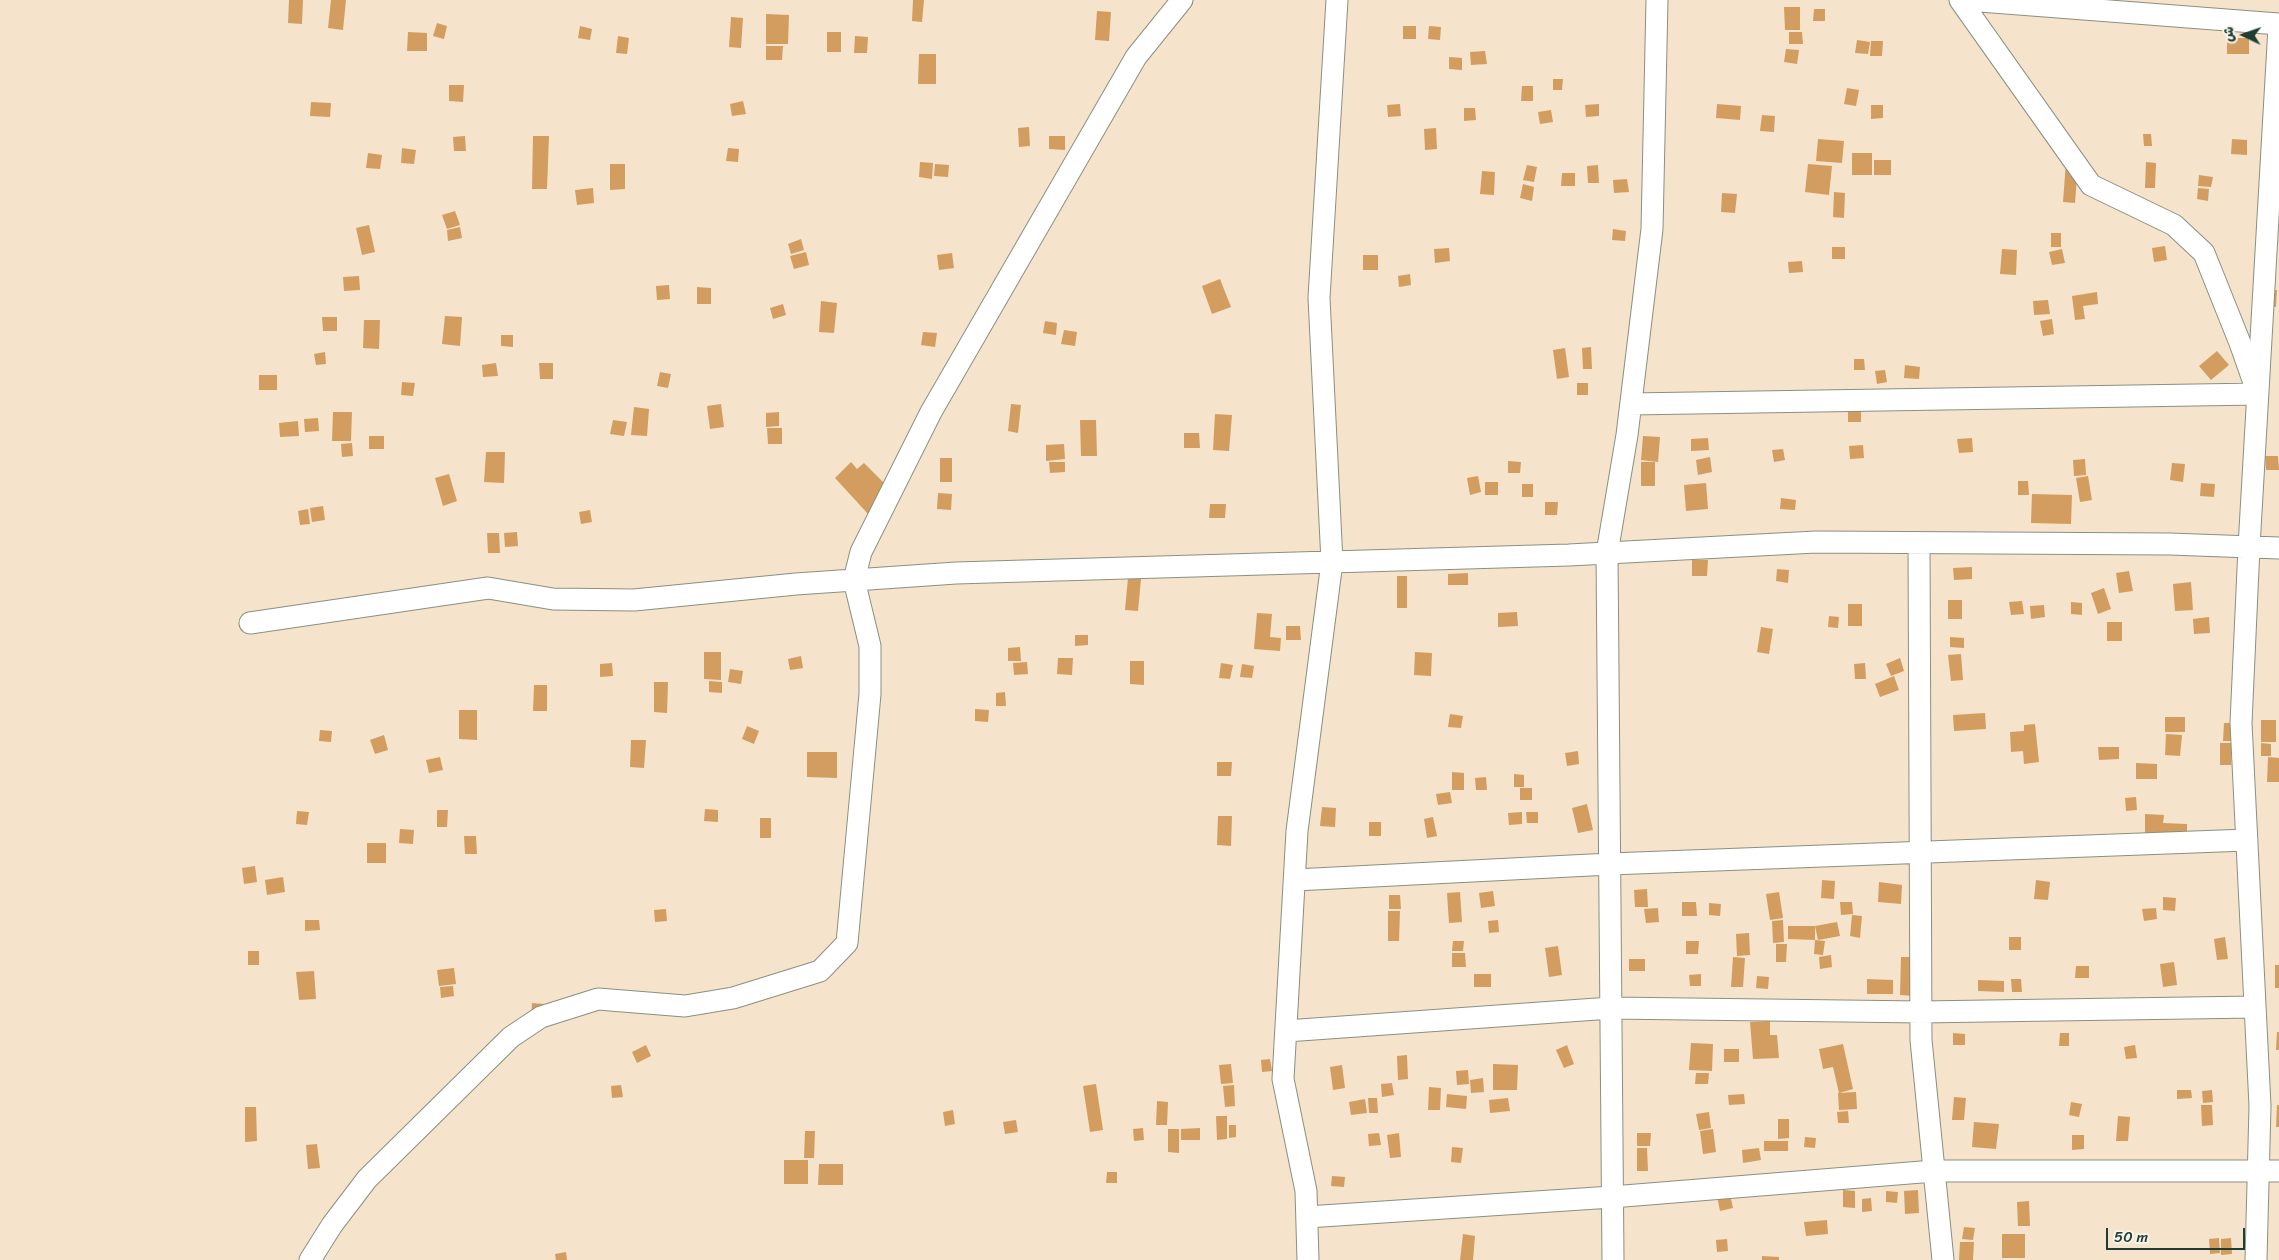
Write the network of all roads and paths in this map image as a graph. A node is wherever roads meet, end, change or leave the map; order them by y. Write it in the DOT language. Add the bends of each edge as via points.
graph roads {
  1 [pos="1182,0"];
  2 [pos="1337,0"];
  3 [pos="1657,0"];
  4 [pos="1960,0"];
  5 [pos="1966,0"];
  6 [pos="2279,26"];
  7 [pos="2258,394"];
  8 [pos="1631,404"];
  9 [pos="1919,542"];
  10 [pos="2249,547"];
  11 [pos="2279,548"];
  12 [pos="1607,553"];
  13 [pos="1332,562"];
  14 [pos="854,580"];
  15 [pos="250,623"];
  16 [pos="2247,840"];
  17 [pos="1920,853"];
  18 [pos="1610,864"];
  19 [pos="1295,880"];
  20 [pos="2255,1007"];
  21 [pos="1611,1008"];
  22 [pos="1921,1012"];
  23 [pos="1286,1031"];
  24 [pos="2269,1170"];
  25 [pos="1934,1171"];
  26 [pos="1612,1197"];
  27 [pos="1307,1218"];
  28 [pos="310,1260"];
  29 [pos="1308,1260"];
  30 [pos="1613,1260"];
  31 [pos="1943,1260"];
  32 [pos="2256,1260"];
  1 -- 14 [label="street" via="1136,57 931,412 861,552"];
  2 -- 13 [label="street" via="1319,298"];
  3 -- 8 [label="street" via="1652,229"];
  4 -- 7 [label="street" via="2091,185 2174,225 2204,253"];
  5 -- 6 [label="street"];
  6 -- 7 [label="street"];
  7 -- 8 [label="street"];
  7 -- 10 [label="street"];
  8 -- 12 [label="street"];
  9 -- 10 [label="street"];
  9 -- 12 [label="street" via="1816,542"];
  9 -- 17 [label="street"];
  10 -- 11 [label="street"];
  10 -- 16 [label="street" via="2241,723"];
  12 -- 13 [label="street"];
  12 -- 18 [label="street"];
  13 -- 14 [label="street" via="956,573"];
  13 -- 19 [label="street" via="1297,832"];
  14 -- 15 [label="street" via="634,600 553,599 488,588"];
  14 -- 28 [label="street" via="870,646 870,694 847,943 820,971 733,998 685,1006 598,999 541,1017 511,1036 367,1179"];
  16 -- 17 [label="street"];
  16 -- 20 [label="street"];
  17 -- 18 [label="street"];
  17 -- 22 [label="street"];
  18 -- 19 [label="street"];
  18 -- 21 [label="street"];
  19 -- 23 [label="street"];
  20 -- 22 [label="street"];
  20 -- 24 [label="street" via="2260,1106"];
  21 -- 22 [label="street"];
  21 -- 23 [label="street"];
  21 -- 26 [label="street"];
  22 -- 25 [label="street"];
  23 -- 27 [label="street" via="1283,1079 1306,1191"];
  24 -- 25 [label="street"];
  24 -- 32 [label="street"];
  25 -- 26 [label="street"];
  25 -- 31 [label="street"];
  26 -- 27 [label="street"];
  26 -- 30 [label="street"];
  27 -- 29 [label="street"];
}
